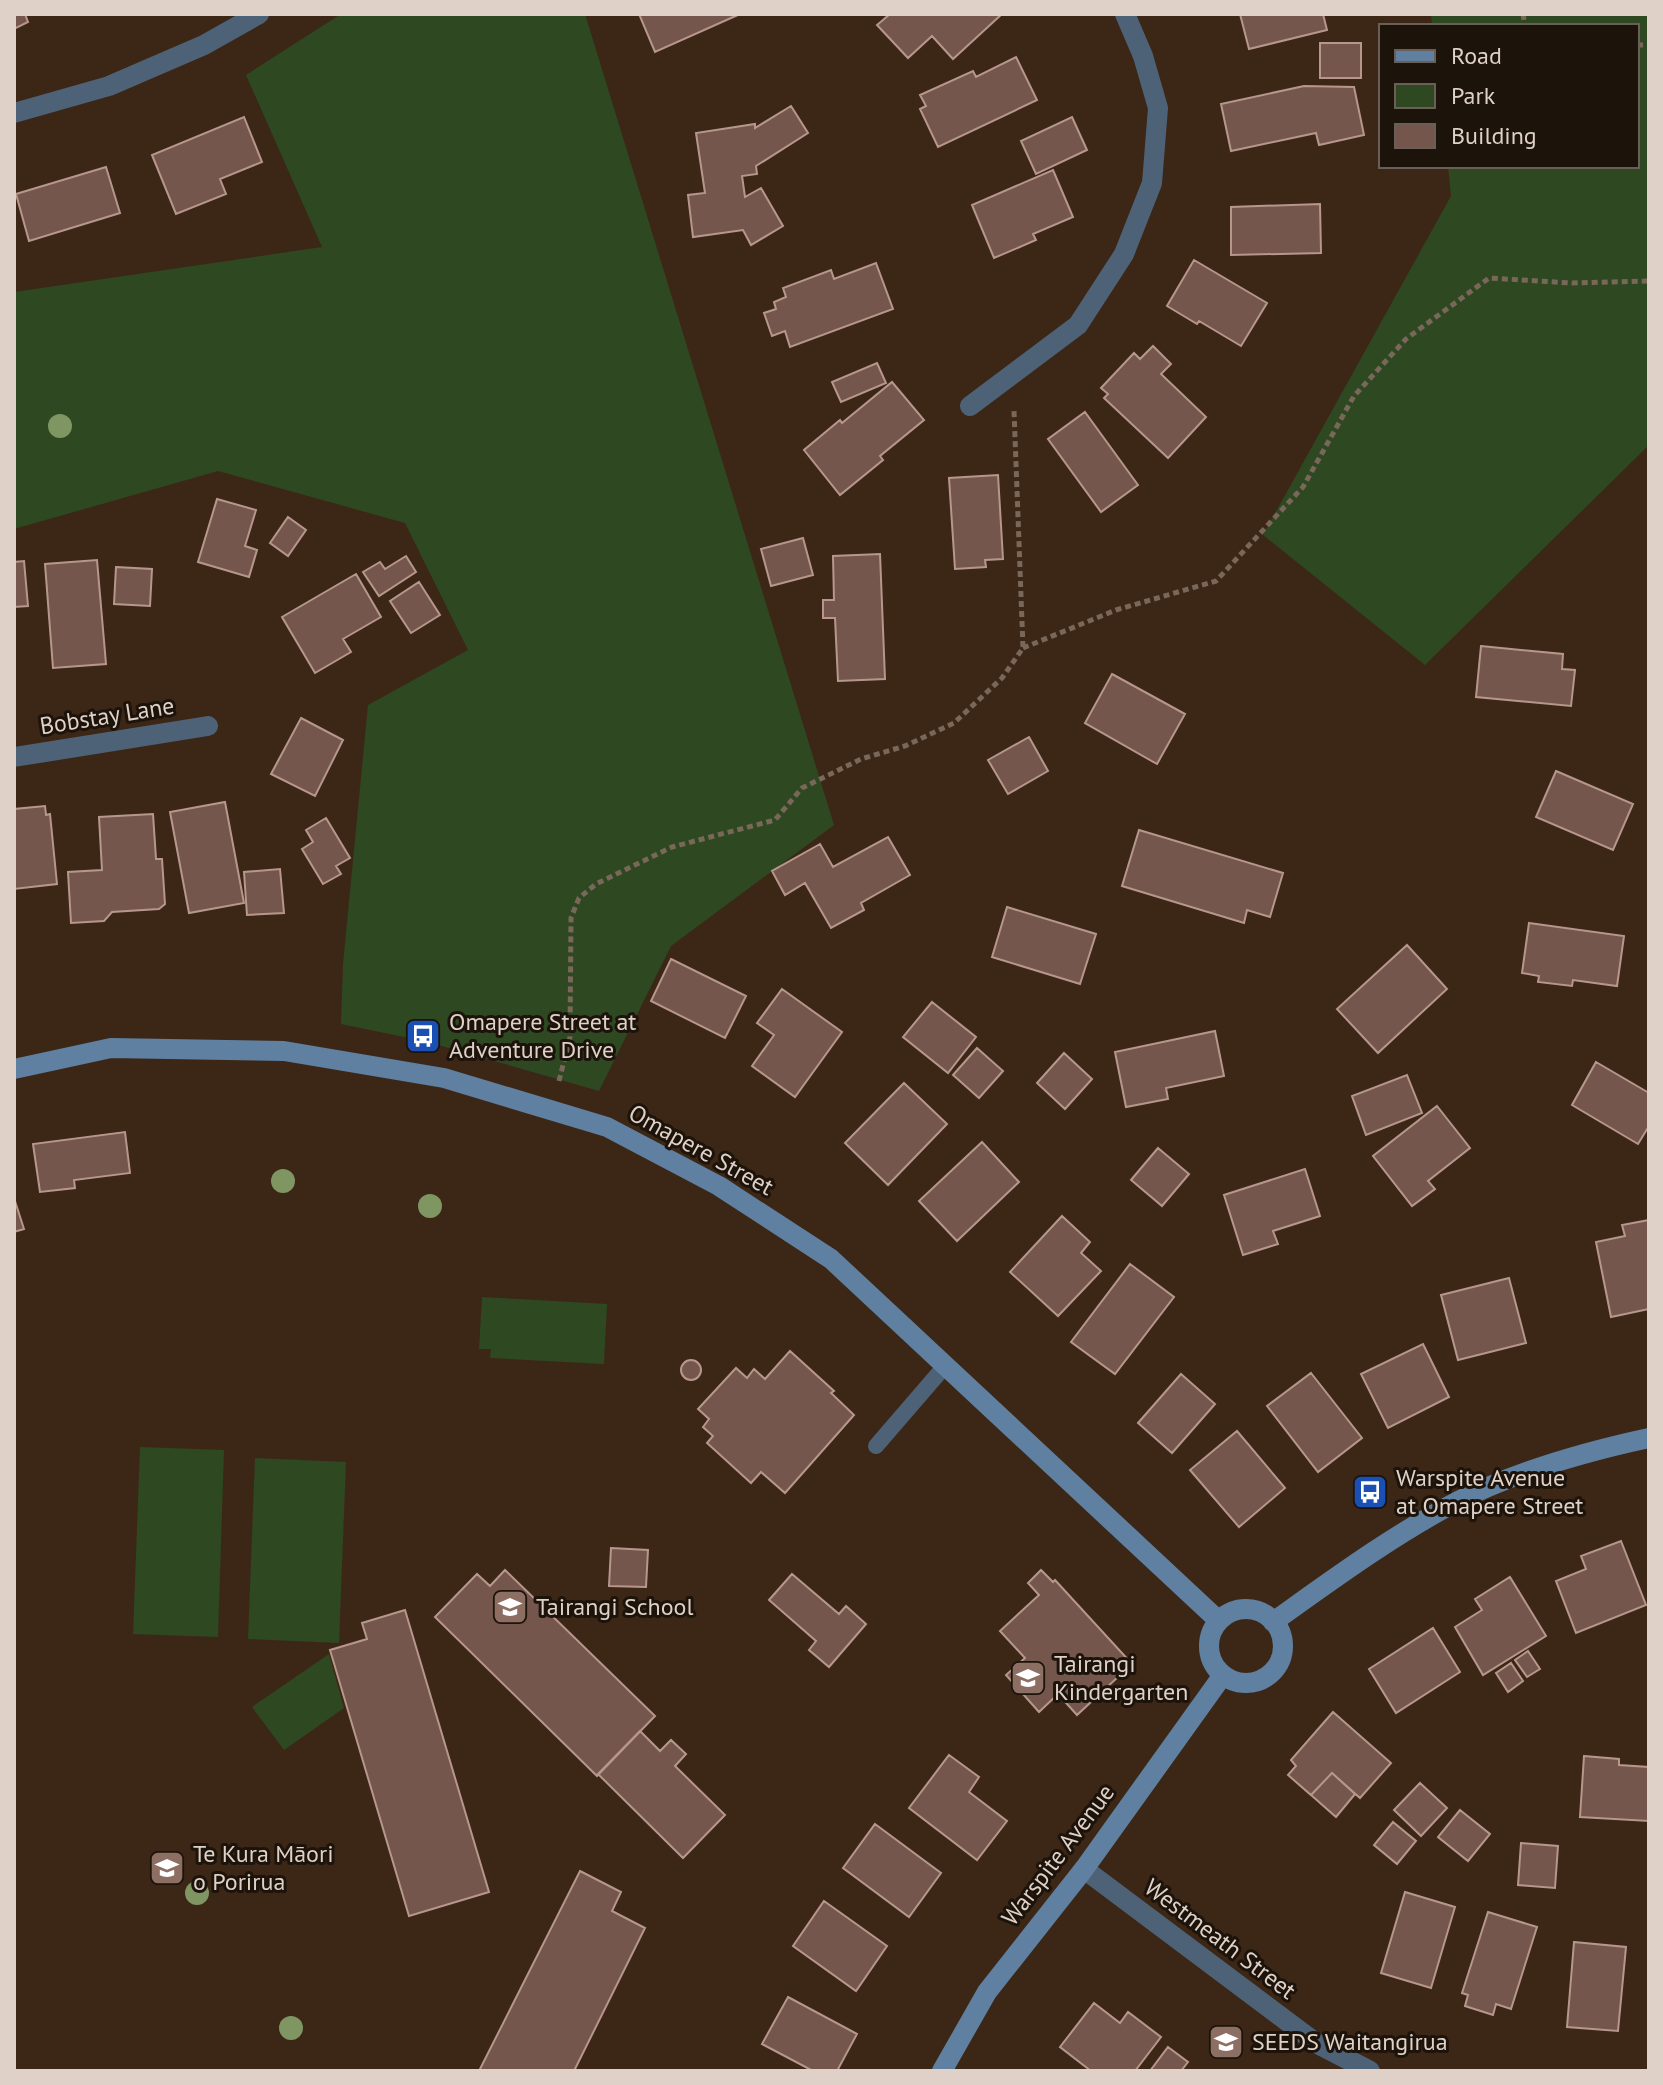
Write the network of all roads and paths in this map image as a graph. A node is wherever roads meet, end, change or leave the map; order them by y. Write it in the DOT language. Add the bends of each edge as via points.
graph roads {
  1 [pos="259,14"];
  2 [pos="1125,14"];
  3 [pos="14,113"];
  4 [pos="1649,281"];
  5 [pos="1007,378"];
  6 [pos="970,406"];
  7 [pos="1023,648"];
  8 [pos="208,726"];
  9 [pos="14,757"];
  10 [pos="14,1069"];
  11 [pos="552,1110"];
  12 [pos="945,1366"];
  13 [pos="1649,1438"];
  14 [pos="876,1446"];
  15 [pos="1219,1621"];
  16 [pos="1273,1622"];
  17 [pos="1223,1675"];
  18 [pos="1084,1869"];
  19 [pos="942,2071"];
  20 [pos="1370,2071"];
  1 -- 3 [label="street" via="204,45 109,86"];
  2 -- 5 [label="street" via="1158,108 1152,183 1124,254 1078,325"];
  4 -- 7 [label="path" via="1489,278 1406,339 1354,396 1303,487 1216,581 1116,610"];
  5 -- 6 [label="street"];
  5 -- 7 [label="path" via="1015,413"];
  7 -- 11 [label="path" via="1002,678 954,723 802,788 775,820 672,847 596,884 579,898 571,918 570,1037"];
  8 -- 9 [label="street, Bobstay Lane"];
  10 -- 11 [label="main road, Omapere Street" via="111,1048 284,1051 444,1078"];
  11 -- 12 [label="main road, Omapere Street" via="607,1127 719,1186 831,1259"];
  12 -- 14 [label="lane"];
  12 -- 15 [label="main road, Omapere Street"];
  13 -- 16 [label="main road" via="1535,1469 1458,1501"];
  15 -- 16 [label="main road" via="1243,1610 1262,1613"];
  15 -- 17 [label="main road" via="1209,1647 1214,1666"];
  16 -- 17 [label="main road" via="1282,1643 1274,1670 1249,1683"];
  17 -- 18 [label="main road, Warspite Avenue"];
  18 -- 19 [label="main road, Warspite Avenue" via="987,1992"];
  18 -- 20 [label="street, Westmeath Street" via="1316,2043"];
}
